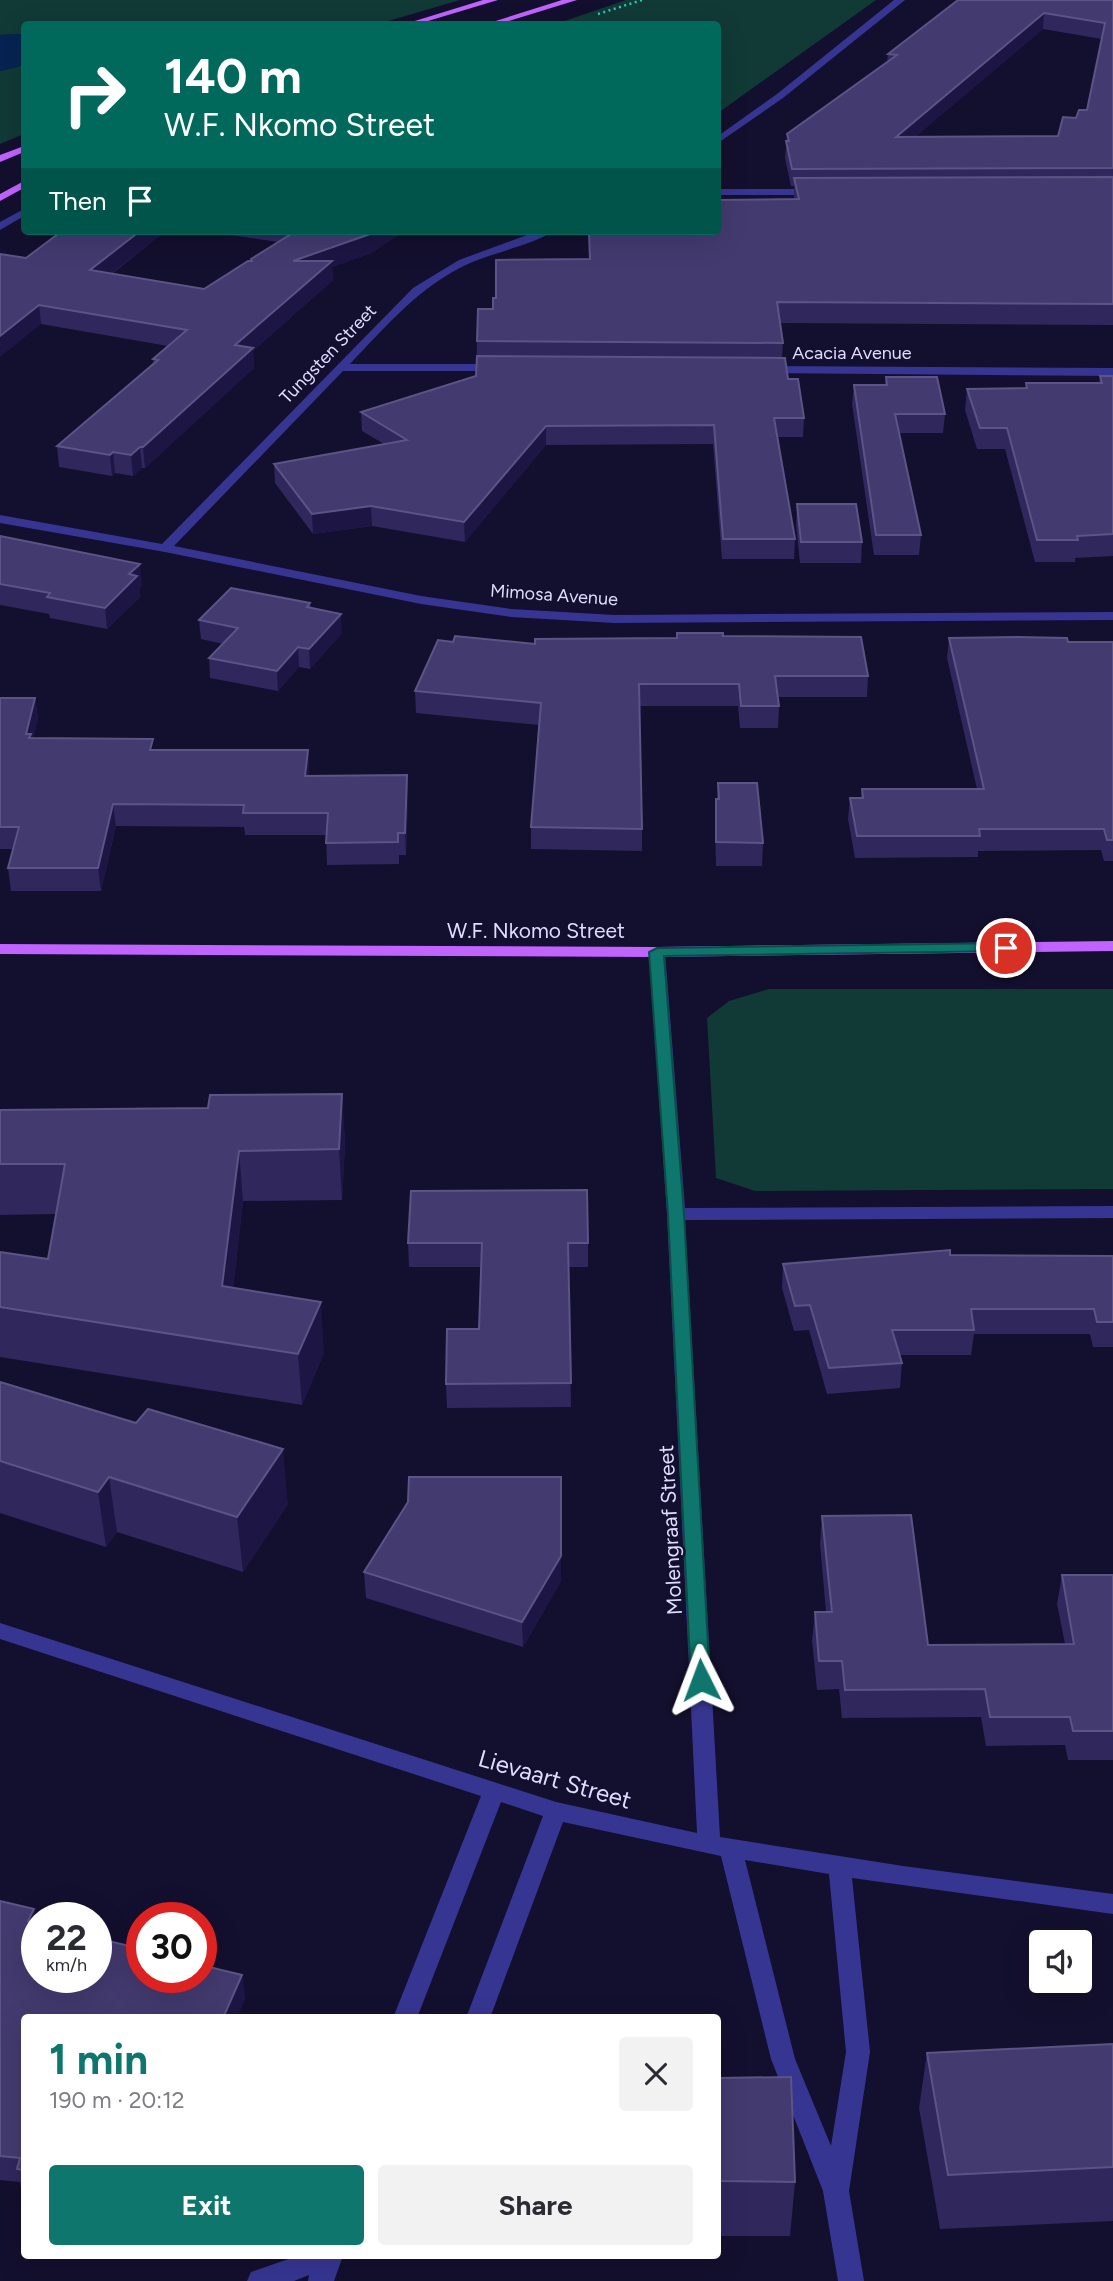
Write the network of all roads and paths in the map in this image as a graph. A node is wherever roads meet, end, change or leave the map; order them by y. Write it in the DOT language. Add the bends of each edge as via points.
graph roads {
  1 [pos="493,0"];
  2 [pos="572,0"];
  3 [pos="642,0"];
  4 [pos="900,0"];
  5 [pos="590,16"];
  6 [pos="420,21"];
  7 [pos="501,21"];
  8 [pos="721,138"];
  9 [pos="21,150"];
  10 [pos="0,159"];
  11 [pos="21,186"];
  12 [pos="721,192"];
  13 [pos="827,192"];
  14 [pos="0,198"];
  15 [pos="21,214"];
  16 [pos="0,227"];
  17 [pos="538,235"];
  18 [pos="340,367"];
  19 [pos="519,368"];
  20 [pos="753,370"];
  21 [pos="1113,372"];
  22 [pos="0,519"];
  23 [pos="165,548"];
  24 [pos="1113,616"];
  25 [pos="1113,946"];
  26 [pos="0,949"];
  27 [pos="657,952"];
  28 [pos="1113,1212"];
  29 [pos="676,1214"];
  30 [pos="0,1630"];
  31 [pos="494,1791"];
  32 [pos="556,1811"];
  33 [pos="720,1846"];
  34 [pos="840,1868"];
  35 [pos="1113,1905"];
  36 [pos="407,2014"];
  37 [pos="480,2014"];
  38 [pos="836,2191"];
  39 [pos="326,2262"];
  40 [pos="260,2281"];
  41 [pos="851,2281"];
  1 -- 6 [label="main road"];
  2 -- 7 [label="main road"];
  3 -- 5 [label="path"];
  4 -- 8 [label="street"];
  9 -- 10 [label="main road"];
  11 -- 14 [label="main road"];
  12 -- 13 [label="street"];
  15 -- 16 [label="street"];
  17 -- 18 [label="street, Tungsten Street" via="439,274 399,306"];
  18 -- 19 [label="street"];
  18 -- 23 [label="street, Tungsten Street"];
  20 -- 21 [label="street, Acacia Avenue"];
  22 -- 23 [label="street, Mimosa Avenue"];
  23 -- 24 [label="street, Mimosa Avenue" via="421,600 511,613 614,620"];
  25 -- 27 [label="main road, W.F. Nkomo Street"];
  26 -- 27 [label="main road, W.F. Nkomo Street"];
  27 -- 29 [label="street, Molengraaf Street"];
  28 -- 29 [label="street"];
  29 -- 33 [label="street, Molengraaf Street"];
  30 -- 31 [label="street, Lievaart Street"];
  31 -- 32 [label="street, Lievaart Street"];
  31 -- 36 [label="street"];
  32 -- 33 [label="street, Lievaart Street"];
  32 -- 37 [label="street"];
  33 -- 34 [label="street, Lievaart Street"];
  33 -- 38 [label="street, Molengraaf Street" via="783,2059"];
  34 -- 35 [label="street, Lievaart Street"];
  34 -- 38 [label="street" via="858,2052"];
  38 -- 41 [label="street"];
  39 -- 40 [label="street"];
}
